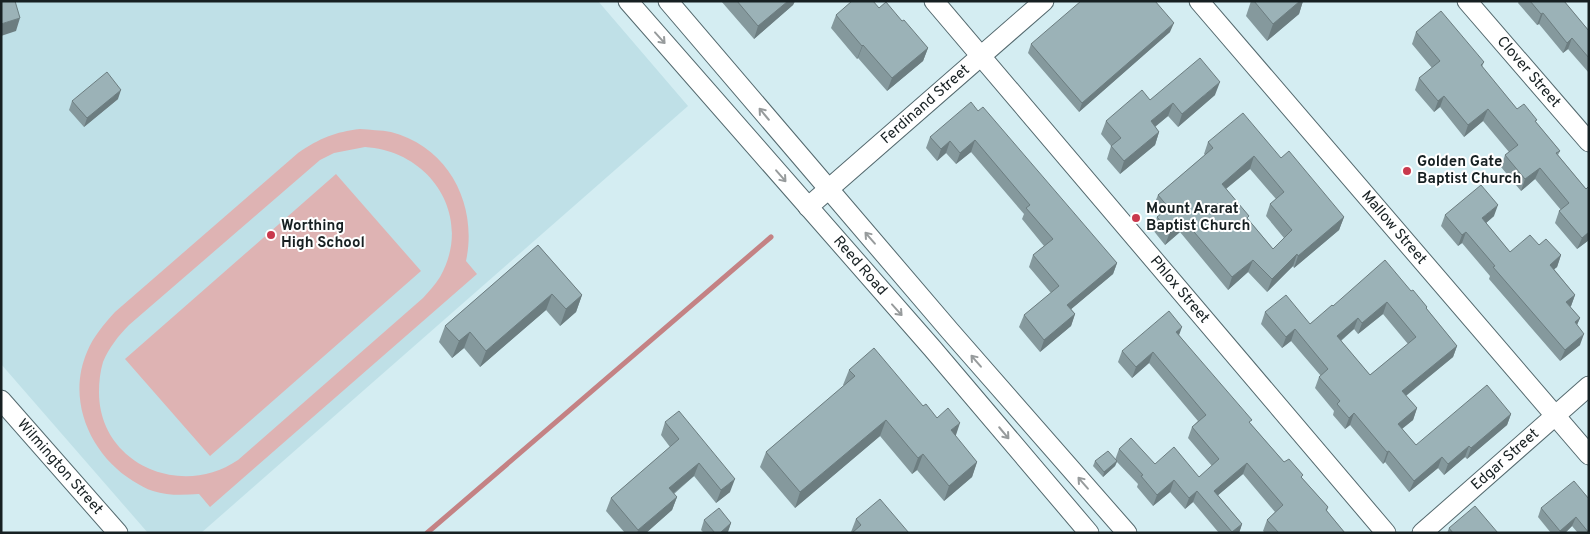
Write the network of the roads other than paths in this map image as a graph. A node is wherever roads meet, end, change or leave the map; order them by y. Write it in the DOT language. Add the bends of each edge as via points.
graph roads {
  1 [pos="628,1"];
  2 [pos="668,1"];
  3 [pos="934,1"];
  4 [pos="1044,1"];
  5 [pos="1199,1"];
  6 [pos="1467,1"];
  7 [pos="980,58"];
  8 [pos="1589,142"];
  9 [pos="828,189"];
  10 [pos="808,207"];
  11 [pos="950,331"];
  12 [pos="932,348"];
  13 [pos="1589,386"];
  14 [pos="1,400"];
  15 [pos="1554,415"];
  16 [pos="1589,455"];
  17 [pos="1105,508"];
  18 [pos="1086,530"];
  19 [pos="118,533"];
  20 [pos="1126,533"];
  21 [pos="1386,533"];
  22 [pos="1422,533"];
  1 -- 10 [label="street, Reed Road, one-way"];
  9 -- 2 [label="street, Reed Road, one-way"];
  3 -- 7 [label="street, Phlox Street"];
  4 -- 7 [label="street, Ferdinand Street"];
  5 -- 15 [label="street, Mallow Street"];
  6 -- 8 [label="street, Clover Street"];
  7 -- 9 [label="street, Ferdinand Street"];
  7 -- 21 [label="street, Phlox Street"];
  9 -- 10 [label="street, Ferdinand Street"];
  11 -- 9 [label="street, Reed Road, one-way"];
  10 -- 12 [label="street, Reed Road, one-way"];
  11 -- 12 [label="street"];
  17 -- 11 [label="street, Reed Road, one-way"];
  12 -- 18 [label="street, Reed Road, one-way"];
  13 -- 15 [label="street, Edgar Street"];
  14 -- 19 [label="street, Wilmington Street"];
  15 -- 16 [label="street, Mallow Street"];
  15 -- 22 [label="street, Edgar Street"];
  17 -- 18 [label="street"];
  17 -- 20 [label="street, Reed Road"];
}
